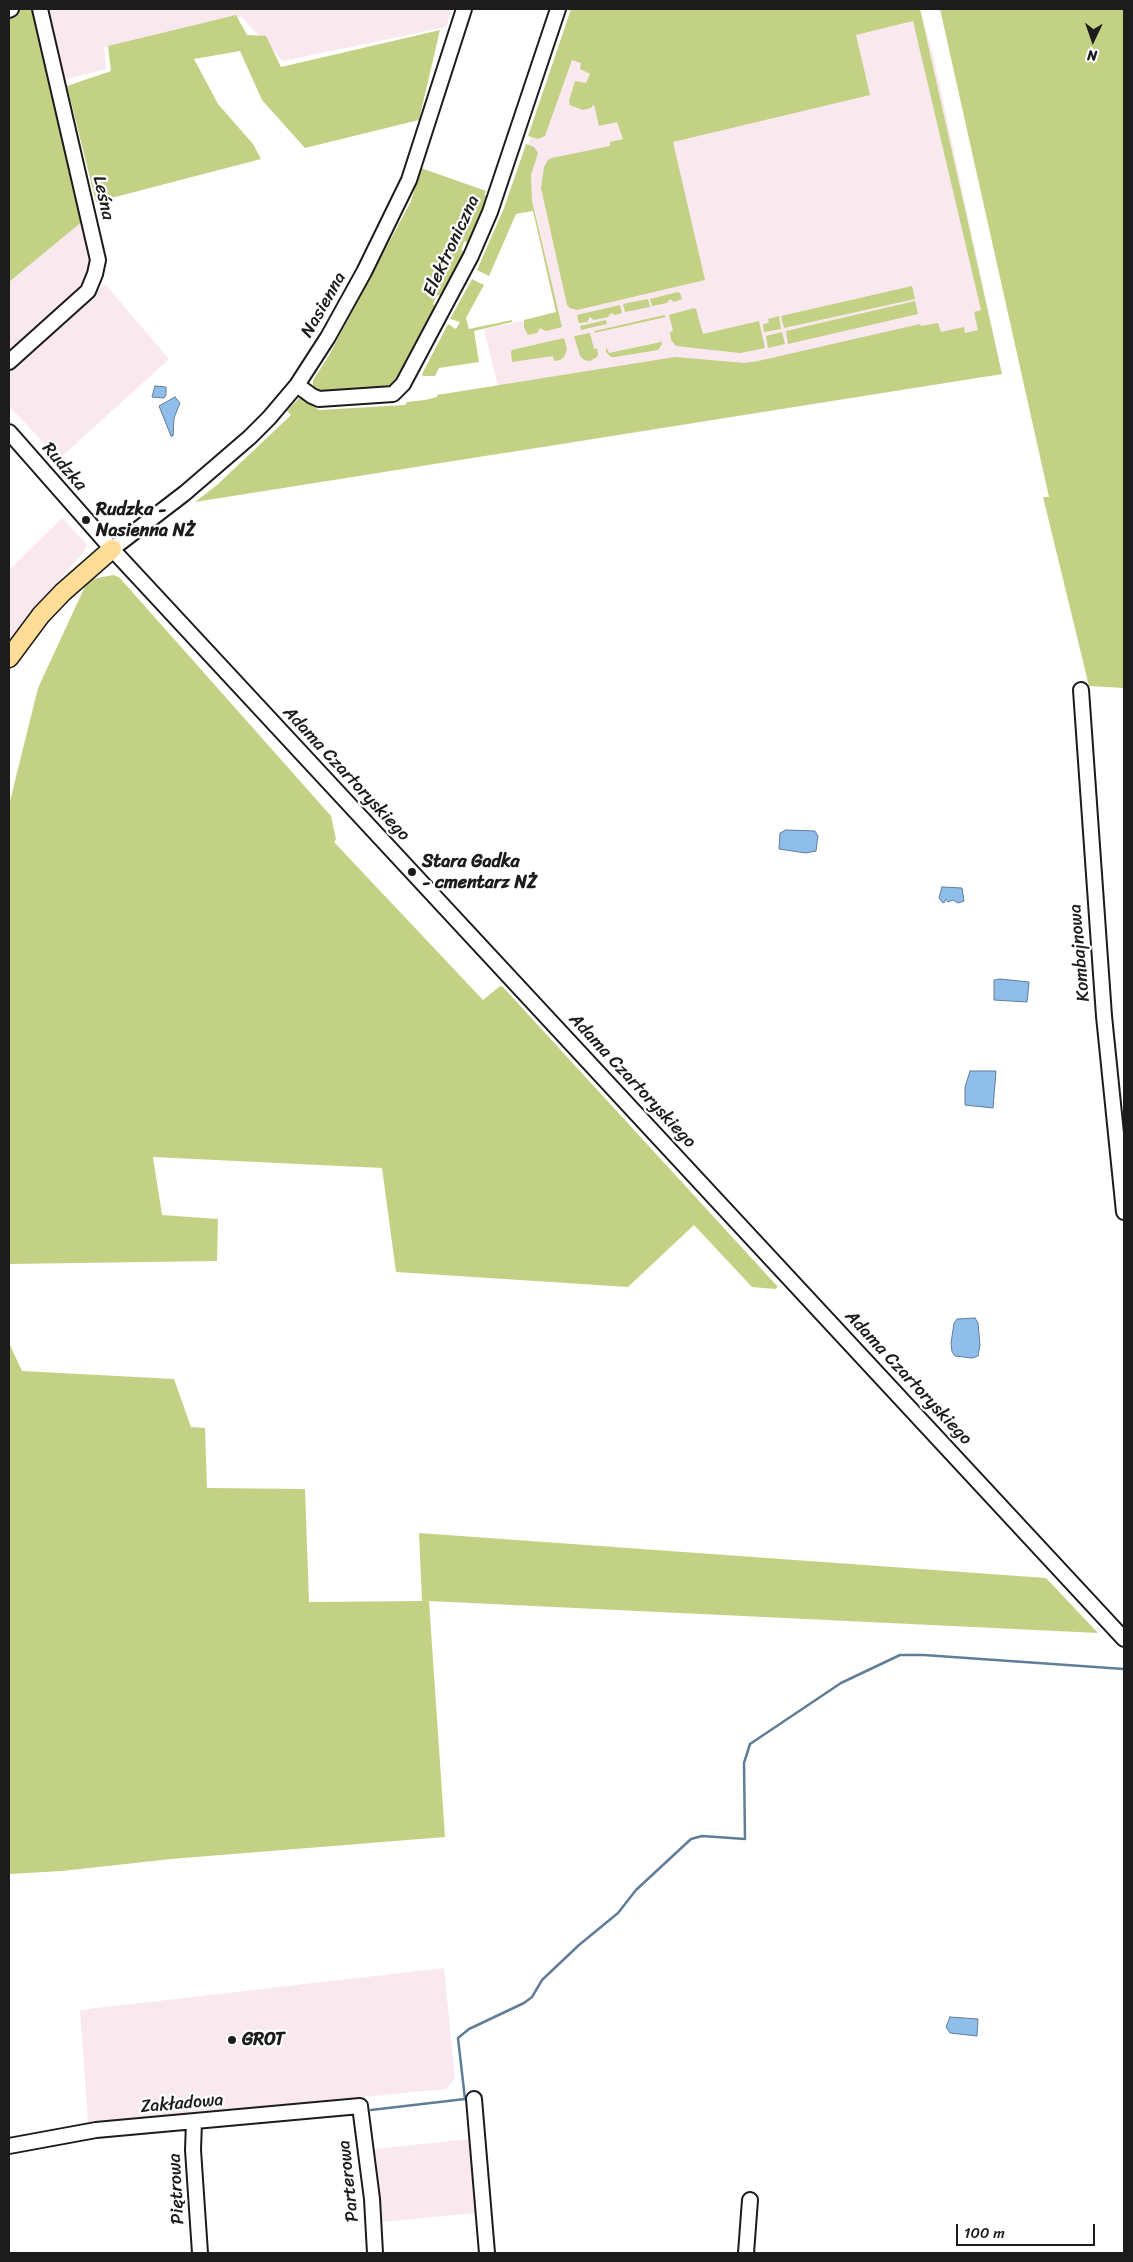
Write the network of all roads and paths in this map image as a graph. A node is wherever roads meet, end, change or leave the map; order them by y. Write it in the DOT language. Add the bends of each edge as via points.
graph roads {
  1 [pos="40,9"];
  2 [pos="464,9"];
  3 [pos="558,9"];
  4 [pos="9,362"];
  5 [pos="297,385"];
  6 [pos="9,432"];
  7 [pos="112,549"];
  8 [pos="9,658"];
  9 [pos="1081,690"];
  10 [pos="1124,1212"];
  11 [pos="1124,1639"];
  12 [pos="474,2099"];
  13 [pos="360,2106"];
  14 [pos="194,2122"];
  15 [pos="9,2146"];
  16 [pos="750,2200"];
  17 [pos="200,2253"];
  18 [pos="374,2253"];
  19 [pos="487,2253"];
  20 [pos="746,2253"];
  1 -- 4 [label="street, Leśna" via="98,260 88,290"];
  2 -- 5 [label="street, Nasienna" via="409,180 364,272"];
  3 -- 5 [label="street, Elektroniczna" via="490,212 471,256 403,384 393,394 319,399"];
  5 -- 7 [label="street, Nasienna" via="250,437 185,493"];
  6 -- 7 [label="street, Rudzka"];
  7 -- 8 [label="main road" via="41,615"];
  7 -- 11 [label="street, Adama Czartoryskiego"];
  9 -- 10 [label="street, Kombajnowa" via="1104,1016"];
  12 -- 19 [label="street"];
  13 -- 14 [label="street, Zakładowa"];
  13 -- 18 [label="street, Parterowa" via="372,2198"];
  14 -- 15 [label="street, Zakładowa" via="96,2130"];
  14 -- 17 [label="street, Piętrowa" via="192,2150"];
  16 -- 20 [label="street"];
}
